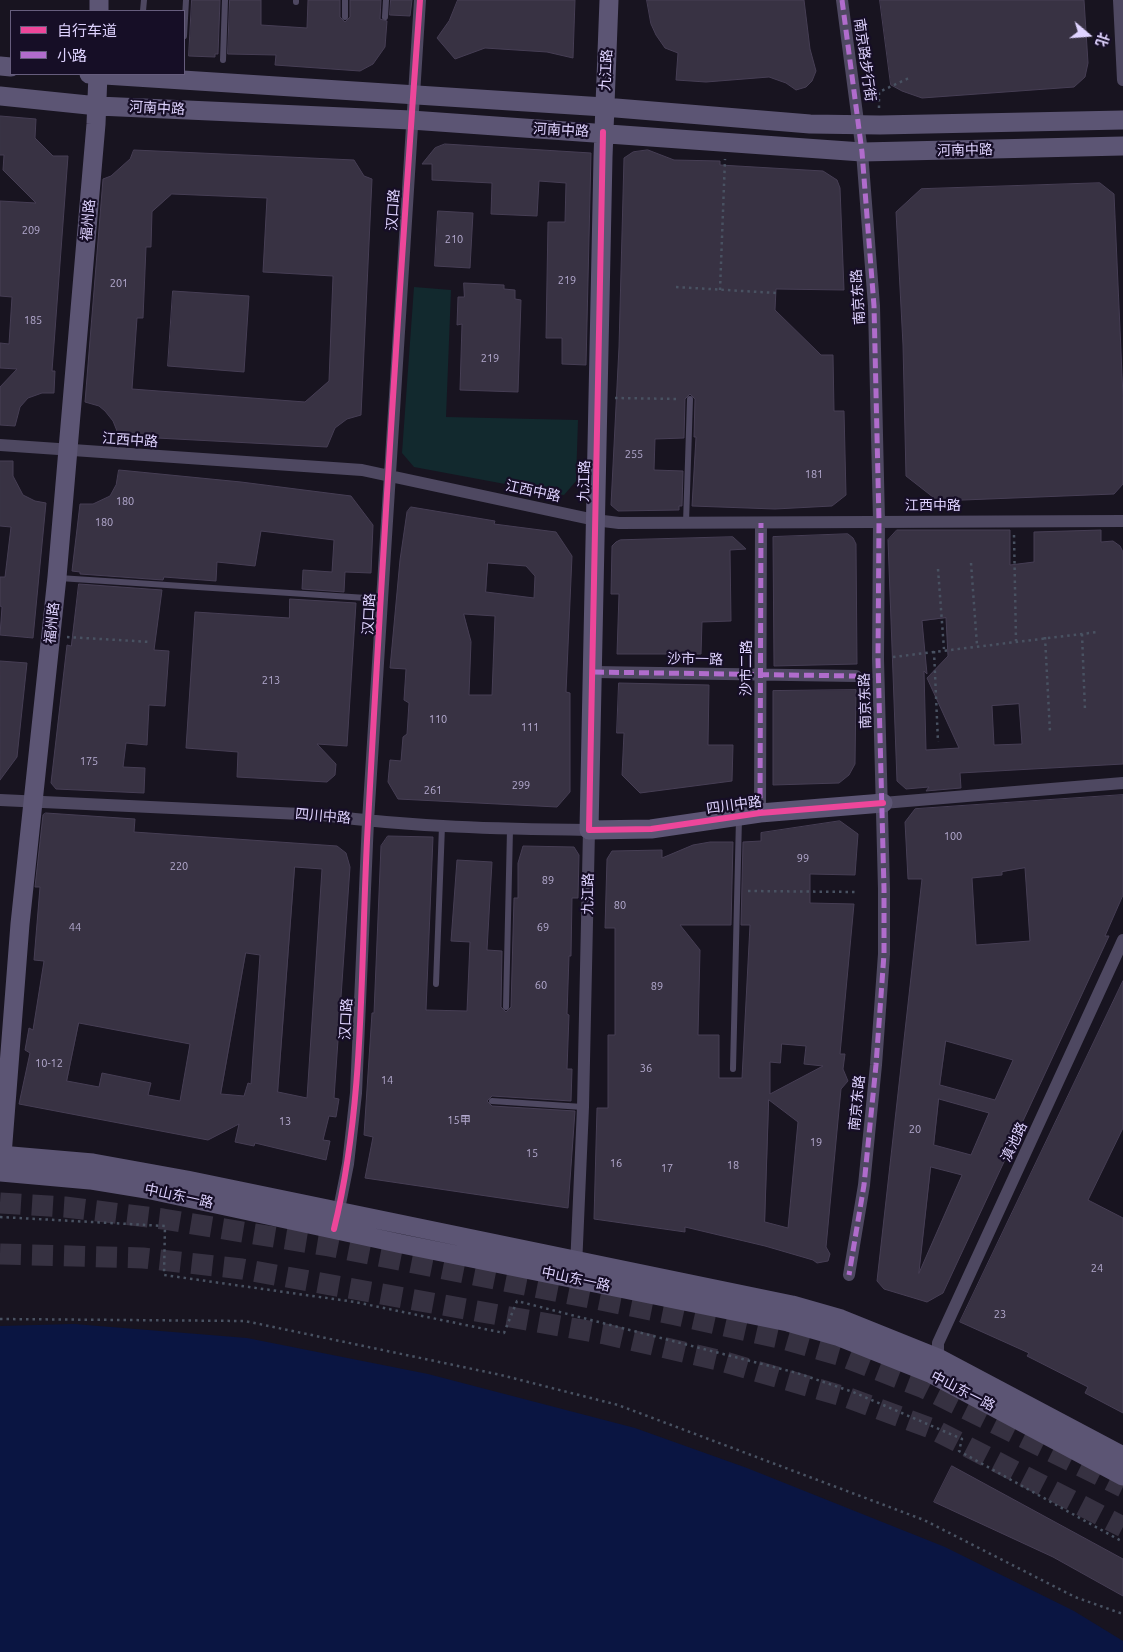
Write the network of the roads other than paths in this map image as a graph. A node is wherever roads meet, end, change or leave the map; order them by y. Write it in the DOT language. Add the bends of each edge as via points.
graph roads {
  1 [pos="186,0"];
  2 [pos="225,0"];
  3 [pos="345,0"];
  4 [pos="386,0"];
  5 [pos="420,0"];
  6 [pos="609,0"];
  7 [pos="842,0"];
  8 [pos="1119,0"];
  9 [pos="345,17"];
  10 [pos="385,17"];
  11 [pos="185,18"];
  12 [pos="223,60"];
  13 [pos="95,75"];
  14 [pos="110,75"];
  15 [pos="1123,80"];
  16 [pos="413,95"];
  17 [pos="0,96"];
  18 [pos="98,106"];
  19 [pos="604,107"];
  20 [pos="411,120"];
  21 [pos="1123,120"];
  22 [pos="858,124"];
  23 [pos="604,132"];
  24 [pos="1123,146"];
  25 [pos="862,152"];
  26 [pos="690,399"];
  27 [pos="0,445"];
  28 [pos="69,450"];
  29 [pos="389,476"];
  30 [pos="595,520"];
  31 [pos="879,521"];
  32 [pos="1123,521"];
  33 [pos="686,523"];
  34 [pos="760,523"];
  35 [pos="57,578"];
  36 [pos="382,599"];
  37 [pos="594,672"];
  38 [pos="761,675"];
  39 [pos="856,676"];
  40 [pos="1123,783"];
  41 [pos="0,800"];
  42 [pos="32,802"];
  43 [pos="883,803"];
  44 [pos="760,813"];
  45 [pos="739,816"];
  46 [pos="368,821"];
  47 [pos="442,826"];
  48 [pos="510,829"];
  49 [pos="589,830"];
  50 [pos="1123,940"];
  51 [pos="1118,965"];
  52 [pos="436,984"];
  53 [pos="506,1007"];
  54 [pos="732,1069"];
  55 [pos="492,1101"];
  56 [pos="583,1107"];
  57 [pos="0,1164"];
  58 [pos="336,1220"];
  59 [pos="576,1269"];
  60 [pos="849,1275"];
  61 [pos="938,1358"];
  62 [pos="1123,1456"];
  63 [pos="1123,1476"];
  1 -- 11 [label="lane"];
  2 -- 12 [label="lane"];
  3 -- 9 [label="lane"];
  4 -- 10 [label="lane"];
  5 -- 16 [label="street, 汉口路"];
  6 -- 19 [label="main road, 九江路"];
  7 -- 22 [label="street, 南京路步行街"];
  8 -- 15 [label="street"];
  13 -- 18 [label="main road, 福州路"];
  14 -- 16 [label="main road, 河南中路"];
  16 -- 19 [label="main road, 河南中路"];
  16 -- 20 [label="street, 汉口路"];
  17 -- 18 [label="main road, 河南中路"];
  18 -- 20 [label="main road, 河南中路"];
  18 -- 28 [label="main road, 福州路"];
  19 -- 22 [label="main road, 河南中路" via="782,122"];
  19 -- 23 [label="main road, 九江路"];
  20 -- 23 [label="main road, 河南中路"];
  20 -- 29 [label="street, 汉口路"];
  21 -- 22 [label="main road, 河南中路"];
  22 -- 25 [label="street, 南京东路"];
  23 -- 25 [label="main road, 河南中路"];
  23 -- 30 [label="main road, 九江路"];
  24 -- 25 [label="main road, 河南中路"];
  25 -- 31 [label="street, 南京东路" via="874,306"];
  26 -- 33 [label="lane"];
  27 -- 28 [label="street, 江西中路"];
  28 -- 29 [label="street, 江西中路" via="362,470"];
  28 -- 35 [label="main road, 福州路"];
  29 -- 30 [label="street, 江西中路"];
  29 -- 36 [label="street, 汉口路"];
  30 -- 33 [label="street, 江西中路"];
  30 -- 37 [label="main road, 九江路"];
  31 -- 32 [label="street, 江西中路"];
  31 -- 34 [label="street, 江西中路"];
  31 -- 43 [label="street, 南京东路" via="878,659"];
  33 -- 34 [label="street, 江西中路"];
  34 -- 38 [label="street, 沙市二路"];
  35 -- 36 [label="lane"];
  35 -- 42 [label="main road, 福州路"];
  36 -- 46 [label="street, 汉口路"];
  37 -- 38 [label="street, 沙市一路"];
  37 -- 49 [label="main road, 九江路"];
  38 -- 39 [label="street, 沙市一路"];
  38 -- 44 [label="street, 沙市二路"];
  40 -- 43 [label="street, 四川中路"];
  41 -- 42 [label="street, 四川中路"];
  42 -- 46 [label="street, 四川中路" via="322,815"];
  42 -- 57 [label="main road, 福州路"];
  43 -- 44 [label="main road, 四川中路"];
  43 -- 60 [label="street, 南京东路" via="884,954 877,1055 864,1185"];
  44 -- 45 [label="main road, 四川中路"];
  45 -- 49 [label="main road, 四川中路" via="652,829"];
  45 -- 54 [label="lane"];
  46 -- 47 [label="street, 四川中路"];
  46 -- 58 [label="street, 汉口路" via="356,1093 348,1164"];
  47 -- 48 [label="street, 四川中路"];
  47 -- 52 [label="lane"];
  48 -- 49 [label="street, 四川中路"];
  48 -- 53 [label="lane"];
  49 -- 56 [label="street, 九江路"];
  50 -- 51 [label="street, 滇池路"];
  51 -- 61 [label="street, 滇池路" via="938,1343"];
  55 -- 56 [label="lane"];
  56 -- 59 [label="street, 九江路"];
  57 -- 58 [label="main road, 中山东一路"];
  58 -- 59 [label="main road, 中山东一路"];
  59 -- 61 [label="main road, 中山东一路" via="792,1305 880,1333"];
  59 -- 63 [label="main road, 中山东一路" via="837,1336 932,1374"];
  61 -- 62 [label="main road, 中山东一路"];
}
